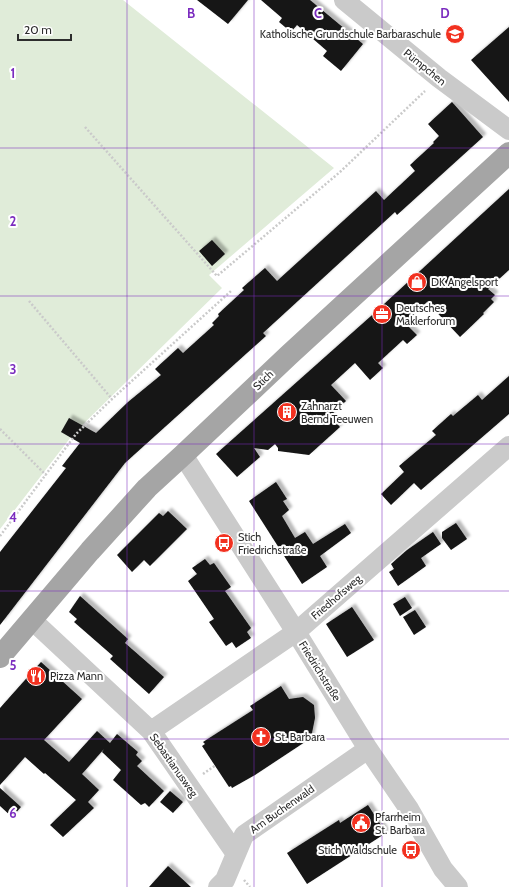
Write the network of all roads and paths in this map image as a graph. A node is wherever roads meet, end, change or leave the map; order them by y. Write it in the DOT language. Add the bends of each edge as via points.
graph roads {
  1 [pos="344,0"];
  2 [pos="439,78"];
  3 [pos="85,128"];
  4 [pos="509,130"];
  5 [pos="509,153"];
  6 [pos="231,291"];
  7 [pos="29,301"];
  8 [pos="112,399"];
  9 [pos="0,430"];
  10 [pos="509,446"];
  11 [pos="183,455"];
  12 [pos="46,475"];
  13 [pos="0,536"];
  14 [pos="32,620"];
  15 [pos="296,632"];
  16 [pos="0,657"];
  17 [pos="151,731"];
  18 [pos="368,749"];
  19 [pos="216,765"];
  20 [pos="202,775"];
  21 [pos="236,854"];
  22 [pos="218,887"];
  23 [pos="458,887"];
  1 -- 2 [label="street, Pümpchen"];
  2 -- 3 [label="path" via="340,172 217,276"];
  2 -- 4 [label="street, Pümpchen"];
  5 -- 11 [label="main road, Stich"];
  6 -- 8 [label="path"];
  7 -- 8 [label="path"];
  8 -- 12 [label="path" via="76,434"];
  9 -- 12 [label="path"];
  10 -- 15 [label="street, Friedhofsweg"];
  11 -- 14 [label="main road, Stich" via="147,488"];
  11 -- 15 [label="street, Friedrichstraße"];
  12 -- 13 [label="path"];
  14 -- 16 [label="main road, Stich"];
  14 -- 17 [label="street, Sebastianusweg"];
  15 -- 17 [label="street, Friedhofsweg"];
  15 -- 18 [label="street, Friedrichstraße"];
  17 -- 21 [label="street, Sebastianusweg"];
  18 -- 21 [label="street, Am Buchenwald" via="244,835"];
  18 -- 23 [label="street, Friedrichstraße" via="409,808 443,869"];
  19 -- 20 [label="path"];
  21 -- 22 [label="street, Am Buchenwald" via="225,880"];
}
